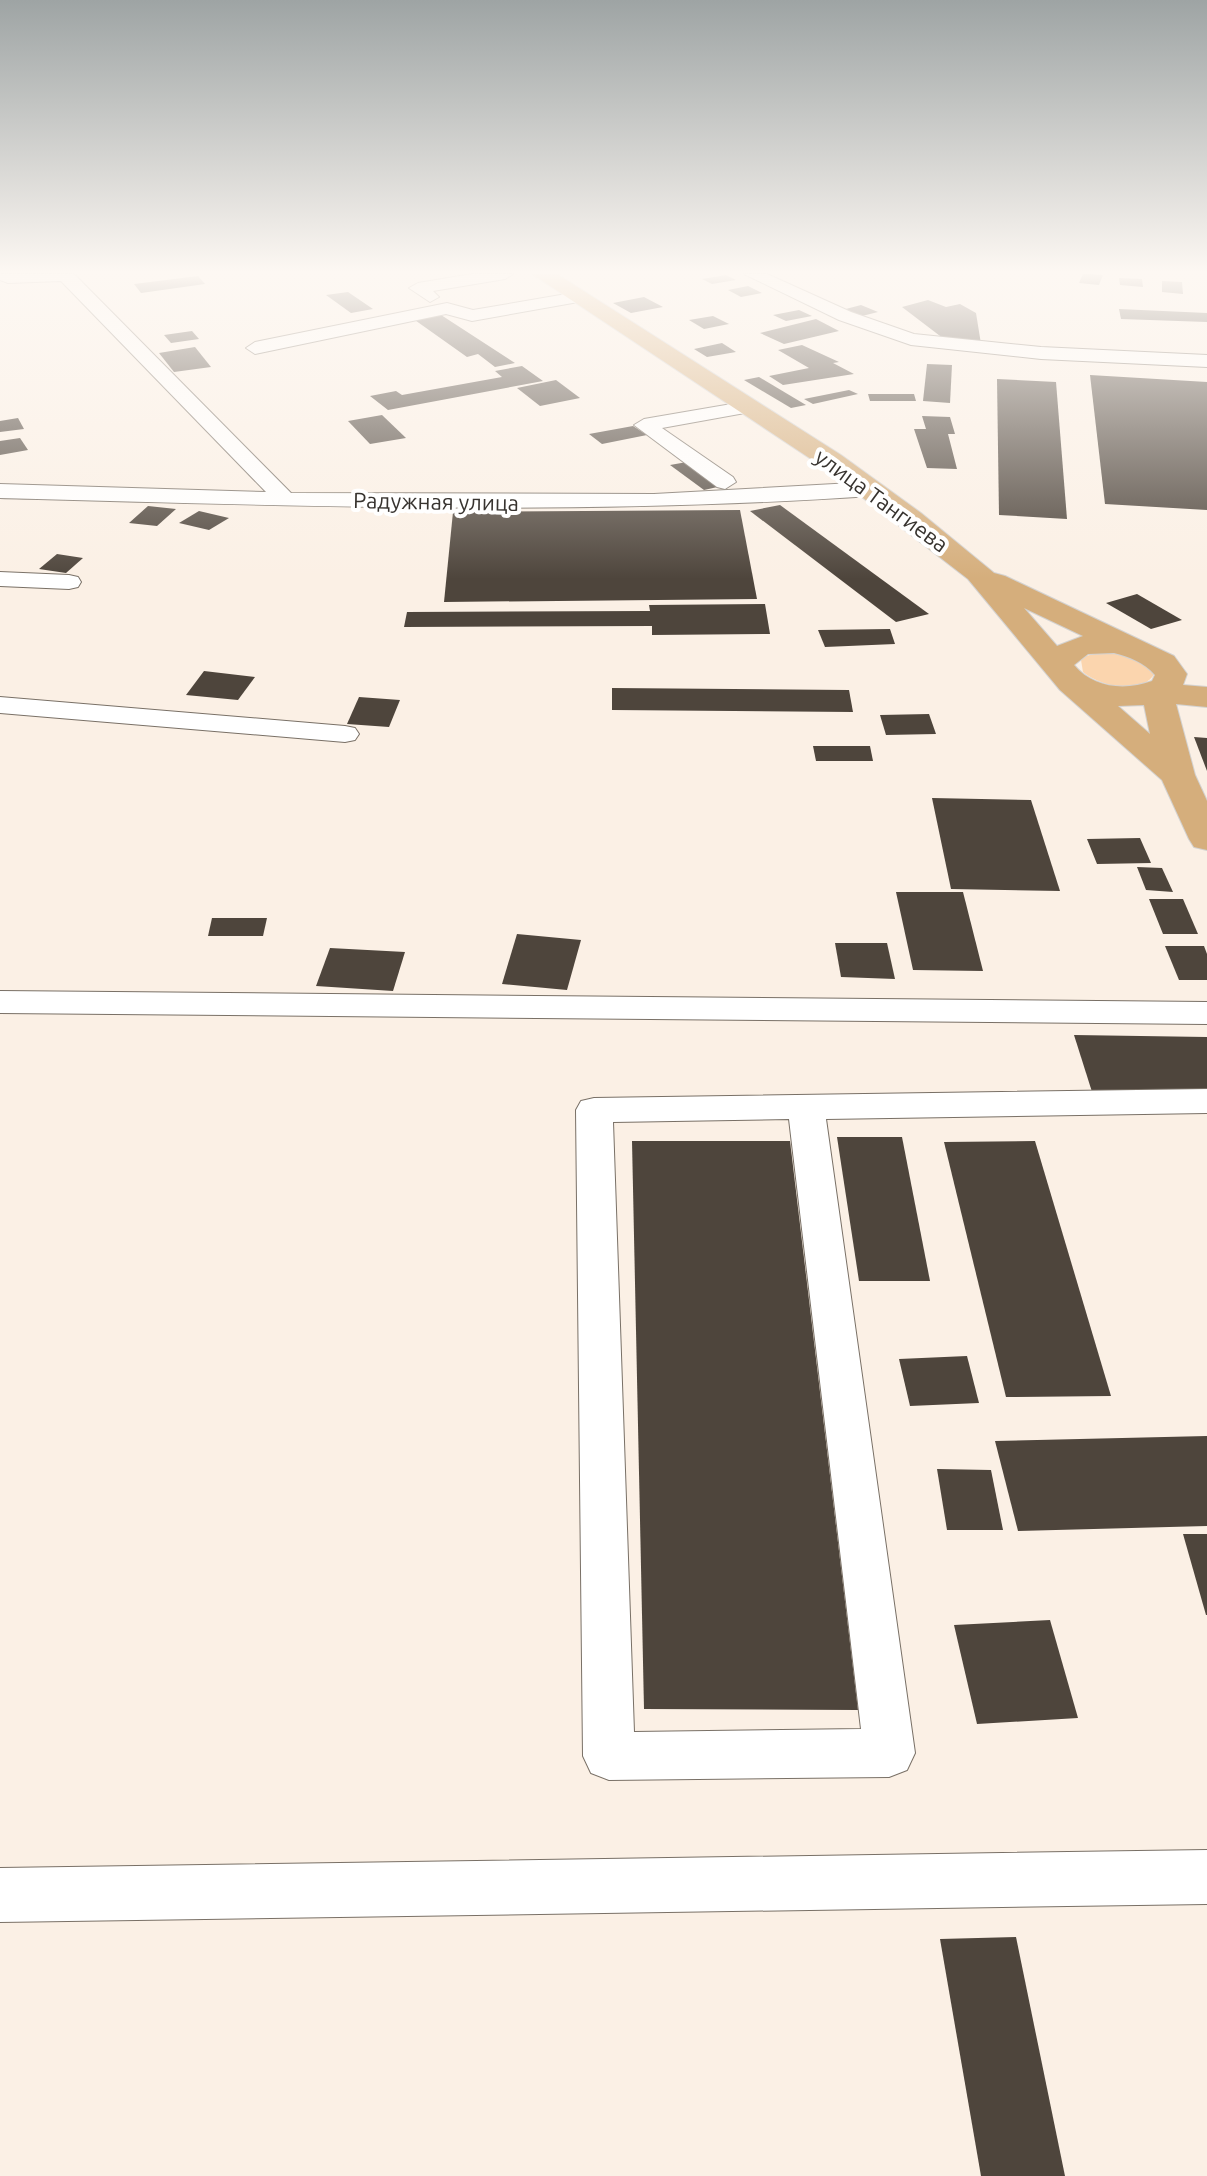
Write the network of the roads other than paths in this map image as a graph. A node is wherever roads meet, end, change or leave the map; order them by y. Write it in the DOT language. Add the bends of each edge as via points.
graph roads {
  1 [pos="164,376"];
  2 [pos="701,376"];
  3 [pos="749,407"];
  4 [pos="725,482"];
  5 [pos="871,489"];
  6 [pos="0,491"];
  7 [pos="285,499"];
  8 [pos="978,573"];
  9 [pos="0,579"];
  10 [pos="69,582"];
  11 [pos="1140,650"];
  12 [pos="1193,661"];
  13 [pos="1065,674"];
  14 [pos="1157,692"];
  15 [pos="1207,697"];
  16 [pos="0,705"];
  17 [pos="345,734"];
  18 [pos="1177,775"];
  19 [pos="1207,839"];
  20 [pos="0,1002"];
  21 [pos="1207,1013"];
  22 [pos="1207,1101"];
  23 [pos="806,1107"];
  24 [pos="1207,1877"];
  25 [pos="0,1895"];
  1 -- 7 [label="street"];
  2 -- 3 [label="main road, улица Тангиева"];
  3 -- 4 [label="street" via="644,425"];
  3 -- 5 [label="main road, улица Тангиева"];
  5 -- 7 [label="street, Радужная улица" via="666,502"];
  5 -- 8 [label="main road, улица Тангиева"];
  6 -- 7 [label="street, Радужная улица"];
  8 -- 11 [label="main road"];
  8 -- 13 [label="main road"];
  9 -- 10 [label="street"];
  11 -- 12 [label="main road"];
  11 -- 13 [label="main road" via="1080,646 1068,651"];
  11 -- 14 [label="main road" via="1160,660 1171,674 1166,687"];
  13 -- 14 [label="main road" via="1096,692 1124,697"];
  13 -- 18 [label="main road"];
  14 -- 15 [label="main road"];
  14 -- 18 [label="main road"];
  16 -- 17 [label="street"];
  18 -- 19 [label="main road"];
  20 -- 21 [label="street"];
  22 -- 23 [label="street"];
  23 -- 23 [label="street" via="594,1110 609,1756 889,1753"];
  24 -- 25 [label="street"];
}
